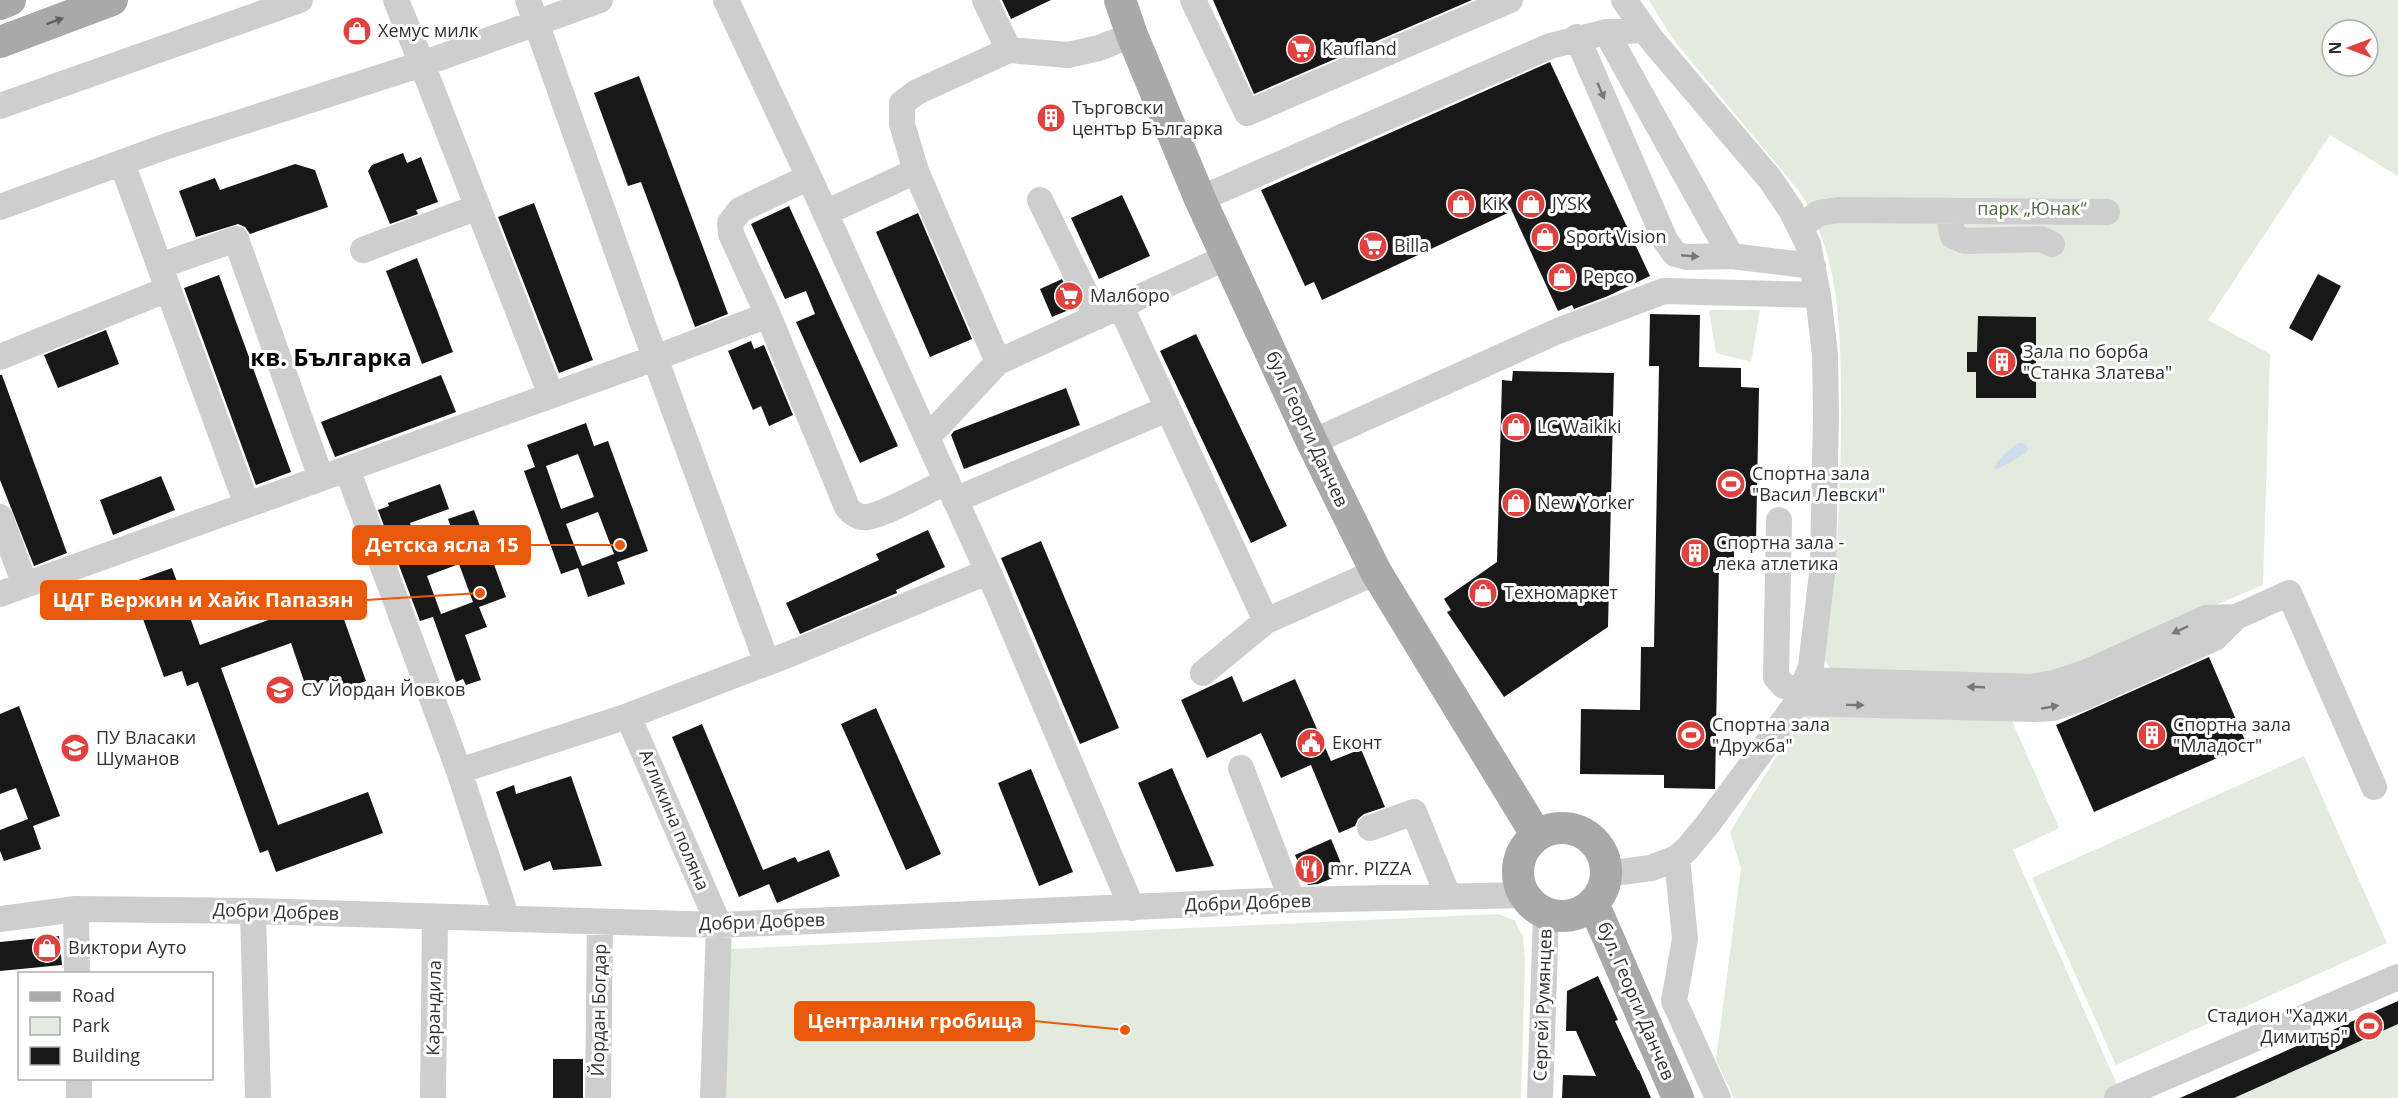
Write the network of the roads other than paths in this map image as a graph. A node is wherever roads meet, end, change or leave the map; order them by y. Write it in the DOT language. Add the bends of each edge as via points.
graph roads {
  1 [pos="10,0"];
  2 [pos="112,0"];
  3 [pos="300,0"];
  4 [pos="396,0"];
  5 [pos="528,0"];
  6 [pos="600,0"];
  7 [pos="726,0"];
  8 [pos="986,0"];
  9 [pos="1120,0"];
  10 [pos="1193,0"];
  11 [pos="1510,0"];
  12 [pos="1624,0"];
  13 [pos="0,4"];
  14 [pos="537,24"];
  15 [pos="1645,30"];
  16 [pos="1606,32"];
  17 [pos="1132,35"];
  18 [pos="1577,37"];
  19 [pos="0,42"];
  20 [pos="1010,51"];
  21 [pos="422,64"];
  22 [pos="0,106"];
  23 [pos="122,163"];
  24 [pos="916,171"];
  25 [pos="809,177"];
  26 [pos="1200,199"];
  27 [pos="1040,200"];
  28 [pos="0,207"];
  29 [pos="478,207"];
  30 [pos="1950,211"];
  31 [pos="2107,212"];
  32 [pos="825,213"];
  33 [pos="1800,227"];
  34 [pos="2052,244"];
  35 [pos="363,250"];
  36 [pos="1731,256"];
  37 [pos="1227,257"];
  38 [pos="1813,266"];
  39 [pos="164,278"];
  40 [pos="1818,295"];
  41 [pos="1121,307"];
  42 [pos="768,315"];
  43 [pos="1097,318"];
  44 [pos="0,357"];
  45 [pos="655,358"];
  46 [pos="998,362"];
  47 [pos="551,395"];
  48 [pos="1167,409"];
  49 [pos="927,438"];
  50 [pos="1312,442"];
  51 [pos="347,469"];
  52 [pos="321,478"];
  53 [pos="951,491"];
  54 [pos="247,505"];
  55 [pos="0,517"];
  56 [pos="1779,520"];
  57 [pos="987,572"];
  58 [pos="1376,572"];
  59 [pos="25,585"];
  60 [pos="0,594"];
  61 [pos="1266,621"];
  62 [pos="779,658"];
  63 [pos="1203,673"];
  64 [pos="1802,691"];
  65 [pos="628,716"];
  66 [pos="1241,768"];
  67 [pos="459,771"];
  68 [pos="2374,787"];
  69 [pos="1370,828"];
  70 [pos="1537,836"];
  71 [pos="1677,858"];
  72 [pos="1606,874"];
  73 [pos="1448,896"];
  74 [pos="1292,900"];
  75 [pos="1593,903"];
  76 [pos="1535,904"];
  77 [pos="1132,908"];
  78 [pos="76,909"];
  79 [pos="253,911"];
  80 [pos="435,917"];
  81 [pos="0,919"];
  82 [pos="507,919"];
  83 [pos="600,923"];
  84 [pos="719,925"];
  85 [pos="77,972"];
  86 [pos="2398,977"];
  87 [pos="79,1080"];
  88 [pos="79,1098"];
  89 [pos="258,1098"];
  90 [pos="433,1098"];
  91 [pos="598,1098"];
  92 [pos="713,1098"];
  93 [pos="1540,1098"];
  94 [pos="1678,1098"];
  95 [pos="1718,1098"];
  96 [pos="2117,1098"];
  1 -- 13 [label="main road"];
  19 -- 2 [label="main road, one-way"];
  3 -- 22 [label="street"];
  4 -- 21 [label="street"];
  5 -- 14 [label="street"];
  6 -- 14 [label="street"];
  7 -- 25 [label="street"];
  8 -- 20 [label="street"];
  9 -- 17 [label="main road, бул. Георги Данчев"];
  10 -- 11 [label="street" via="1247,113"];
  12 -- 15 [label="street"];
  14 -- 21 [label="street"];
  14 -- 45 [label="street"];
  15 -- 16 [label="street"];
  15 -- 33 [label="street" via="1770,179"];
  16 -- 18 [label="street"];
  16 -- 36 [label="street"];
  17 -- 20 [label="street" via="1068,56"];
  17 -- 26 [label="main road, бул. Георги Данчев"];
  18 -- 26 [label="street"];
  18 -- 36 [label="street, one-way" via="1665,240 1675,254 1687,257"];
  20 -- 24 [label="street" via="916,92 902,103 902,124"];
  21 -- 23 [label="street"];
  21 -- 29 [label="street"];
  23 -- 28 [label="street"];
  23 -- 39 [label="street"];
  24 -- 32 [label="street"];
  24 -- 46 [label="street"];
  25 -- 32 [label="street"];
  25 -- 42 [label="street" via="740,210 730,223 731,234"];
  26 -- 37 [label="main road, бул. Георги Данчев"];
  27 -- 43 [label="street"];
  29 -- 35 [label="street"];
  29 -- 47 [label="street"];
  30 -- 31 [label="street"];
  30 -- 33 [label="street" via="1838,210 1818,213"];
  30 -- 34 [label="street" via="1953,236 1965,241 2041,239"];
  32 -- 49 [label="street"];
  33 -- 38 [label="street"];
  36 -- 38 [label="street"];
  37 -- 41 [label="street"];
  37 -- 50 [label="main road, бул. Георги Данчев"];
  38 -- 40 [label="street"];
  39 -- 44 [label="street"];
  39 -- 52 [label="street" via="236,239"];
  39 -- 54 [label="street"];
  40 -- 50 [label="street" via="1665,291 1558,331"];
  40 -- 64 [label="street" via="1826,402 1823,565 1816,640"];
  41 -- 43 [label="street"];
  41 -- 48 [label="street"];
  42 -- 45 [label="street"];
  42 -- 53 [label="street" via="851,512 871,517"];
  43 -- 46 [label="street"];
  45 -- 47 [label="street"];
  45 -- 62 [label="street"];
  46 -- 49 [label="street"];
  47 -- 51 [label="street"];
  48 -- 53 [label="street"];
  48 -- 61 [label="street"];
  49 -- 53 [label="street"];
  50 -- 58 [label="main road, бул. Георги Данчев"];
  51 -- 52 [label="street"];
  51 -- 67 [label="street"];
  52 -- 54 [label="street"];
  53 -- 57 [label="street"];
  54 -- 59 [label="street"];
  55 -- 59 [label="street"];
  56 -- 64 [label="street" via="1776,677 1784,686"];
  57 -- 62 [label="street"];
  57 -- 77 [label="street"];
  58 -- 61 [label="street"];
  58 -- 70 [label="main road, бул. Георги Данчев"];
  59 -- 60 [label="street"];
  61 -- 63 [label="street"];
  62 -- 65 [label="street"];
  64 -- 68 [label="street" via="2032,687 2054,683 2206,618 2236,617 2289,593"];
  64 -- 71 [label="street" via="1699,837"];
  65 -- 67 [label="street"];
  65 -- 84 [label="street, Агликина поляна"];
  66 -- 74 [label="street"];
  67 -- 82 [label="street"];
  69 -- 73 [label="street" via="1414,812"];
  70 -- 72 [label="main road" via="1556,828 1583,834 1602,854"];
  70 -- 76 [label="main road" via="1524,851 1518,876"];
  71 -- 72 [label="street" via="1651,868"];
  71 -- 95 [label="street" via="1686,939 1674,1001"];
  72 -- 75 [label="main road" via="1601,893"];
  73 -- 74 [label="street, Добри Добрев"];
  73 -- 76 [label="street, Добри Добрев"];
  74 -- 77 [label="street, Добри Добрев"];
  75 -- 76 [label="main road" via="1575,914 1560,916"];
  75 -- 94 [label="main road, бул. Георги Данчев"];
  76 -- 93 [label="street, Сергей Румянцев"];
  77 -- 84 [label="street, Добри Добрев"];
  78 -- 79 [label="street, Добри Добрев"];
  78 -- 81 [label="street, Добри Добрев"];
  78 -- 85 [label="street"];
  79 -- 80 [label="street, Добри Добрев"];
  79 -- 89 [label="street"];
  80 -- 82 [label="street, Добри Добрев"];
  80 -- 90 [label="street, Карандила"];
  82 -- 83 [label="street, Добри Добрев"];
  83 -- 84 [label="street, Добри Добрев"];
  83 -- 91 [label="street, Йордан Богдар"];
  84 -- 92 [label="street, Агликина поляна"];
  86 -- 96 [label="street"];
  87 -- 88 [label="street"];
}
